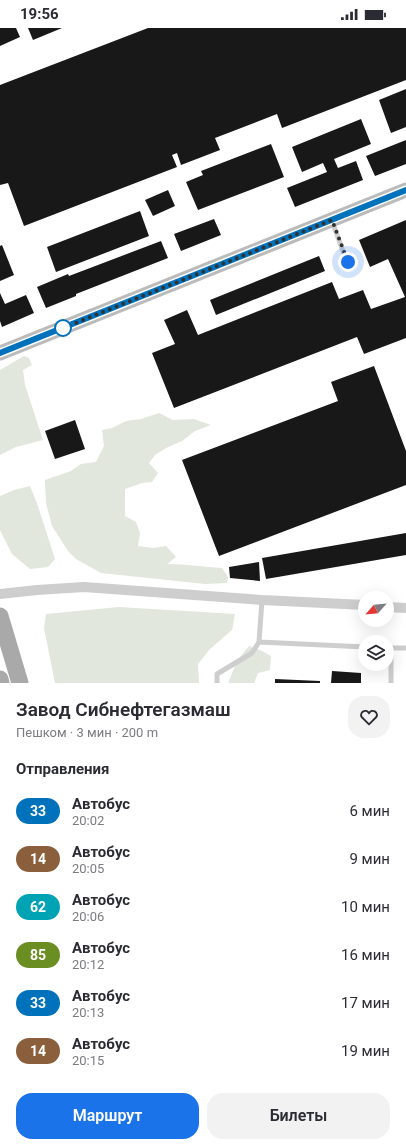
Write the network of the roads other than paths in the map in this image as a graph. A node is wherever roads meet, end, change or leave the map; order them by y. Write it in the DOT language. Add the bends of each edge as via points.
graph roads {
  1 [pos="406,190"];
  2 [pos="332,220"];
  3 [pos="348,262"];
  4 [pos="0,353"];
  5 [pos="0,594"];
  6 [pos="262,600"];
  7 [pos="358,605"];
  8 [pos="394,607"];
  9 [pos="406,608"];
  10 [pos="0,616"];
  11 [pos="259,642"];
  12 [pos="358,646"];
  13 [pos="394,648"];
  14 [pos="406,648"];
  15 [pos="390,671"];
  16 [pos="0,679"];
  17 [pos="1,683"];
  18 [pos="20,683"];
  19 [pos="217,683"];
  20 [pos="391,683"];
  1 -- 2 [label="street"];
  2 -- 3 [label="lane"];
  2 -- 4 [label="street"];
  5 -- 6 [label="street" via="84,587"];
  6 -- 7 [label="street"];
  6 -- 11 [label="lane"];
  8 -- 9 [label="street"];
  10 -- 18 [label="main road"];
  11 -- 12 [label="lane"];
  11 -- 19 [label="lane" via="252,654 217,674"];
  13 -- 14 [label="lane"];
  15 -- 20 [label="lane"];
  16 -- 17 [label="main road"];
}
